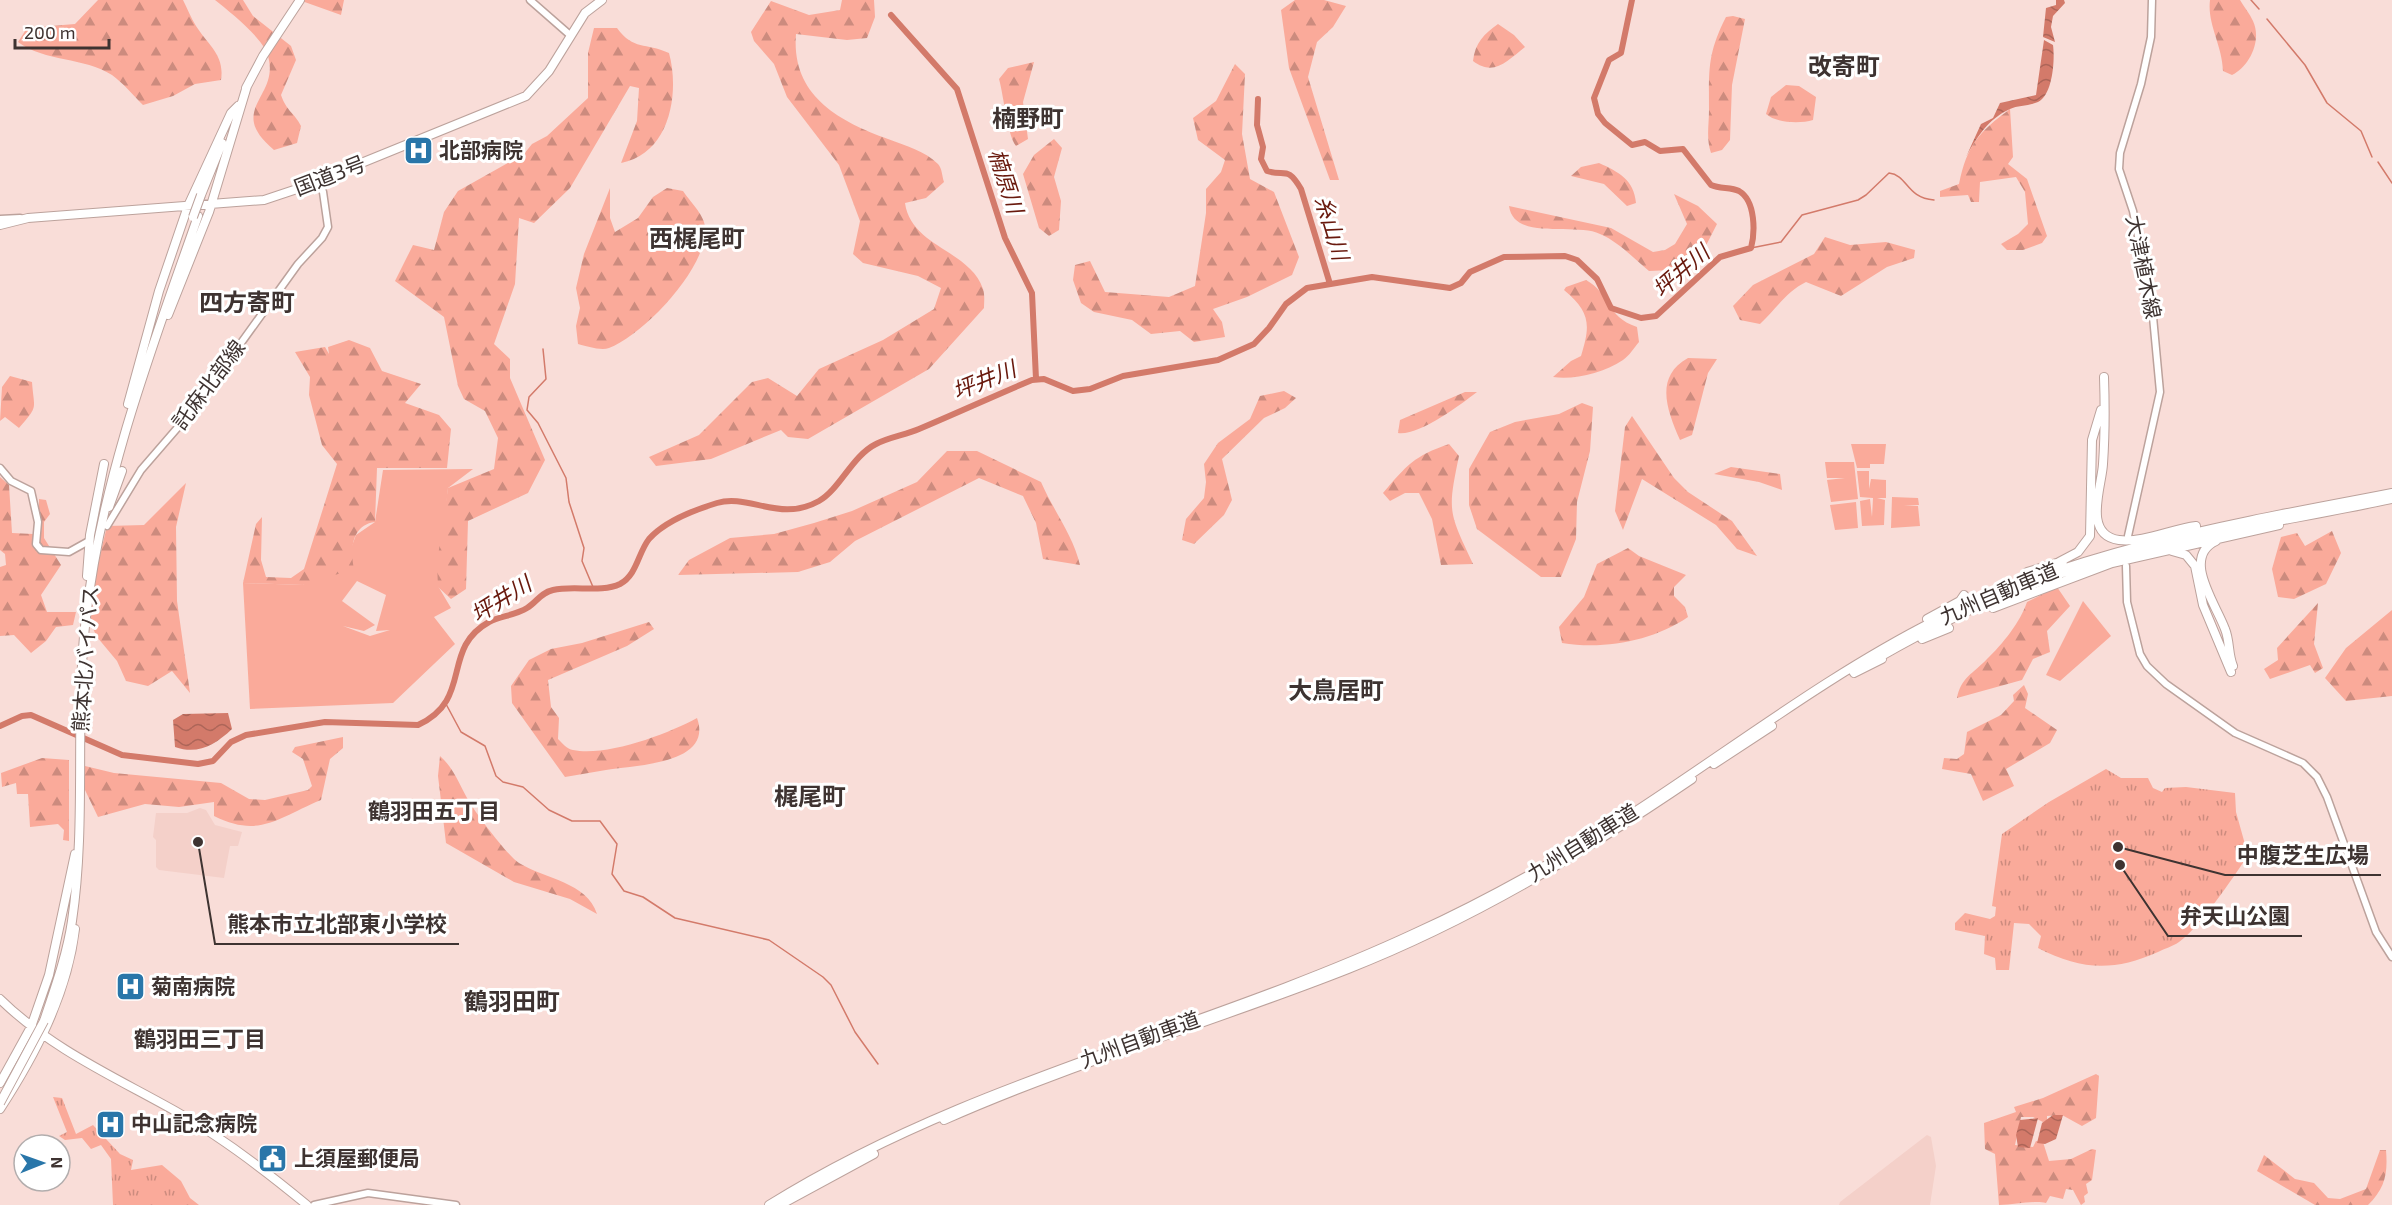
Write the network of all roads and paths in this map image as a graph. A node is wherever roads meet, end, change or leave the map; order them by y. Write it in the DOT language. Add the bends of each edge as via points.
graph roads {
  1 [pos="300,0"];
  2 [pos="530,0"];
  3 [pos="602,0"];
  4 [pos="2152,0"];
  5 [pos="570,35"];
  6 [pos="247,86"];
  7 [pos="238,106"];
  8 [pos="318,180"];
  9 [pos="211,205"];
  10 [pos="188,206"];
  11 [pos="195,217"];
  12 [pos="28,218"];
  13 [pos="0,219"];
  14 [pos="0,225"];
  15 [pos="138,389"];
  16 [pos="123,422"];
  17 [pos="104,465"];
  18 [pos="0,468"];
  19 [pos="122,471"];
  20 [pos="2392,493"];
  21 [pos="2392,499"];
  22 [pos="2319,513"];
  23 [pos="2281,514"];
  24 [pos="107,526"];
  25 [pos="2128,536"];
  26 [pos="2150,536"];
  27 [pos="2235,536"];
  28 [pos="87,542"];
  29 [pos="2141,556"];
  30 [pos="2059,562"];
  31 [pos="2126,566"];
  32 [pos="2027,572"];
  33 [pos="87,576"];
  34 [pos="1964,596"];
  35 [pos="1993,608"];
  36 [pos="84,614"];
  37 [pos="1949,628"];
  38 [pos="1854,673"];
  39 [pos="1820,688"];
  40 [pos="78,794"];
  41 [pos="78,873"];
  42 [pos="2392,957"];
  43 [pos="0,999"];
  44 [pos="10,1008"];
  45 [pos="40,1016"];
  46 [pos="31,1027"];
  47 [pos="42,1035"];
  48 [pos="68,1053"];
  49 [pos="24,1069"];
  50 [pos="0,1083"];
  51 [pos="0,1093"];
  52 [pos="0,1102"];
  53 [pos="0,1109"];
  54 [pos="307,1205"];
  55 [pos="314,1205"];
  56 [pos="456,1205"];
  57 [pos="769,1205"];
  58 [pos="780,1205"];
  1 -- 6 [label="highway"];
  2 -- 5 [label="main road"];
  3 -- 5 [label="highway, 国道3号" via="585,13"];
  4 -- 25 [label="main road, 大津植木線" via="2151,37 2119,166 2133,211 2152,306 2160,392"];
  5 -- 8 [label="highway, 国道3号" via="549,71 526,96"];
  6 -- 7 [label="highway"];
  6 -- 9 [label="highway"];
  7 -- 10 [label="highway" via="231,113"];
  7 -- 11 [label="highway, bridge"];
  8 -- 9 [label="highway, 国道3号" via="264,200"];
  8 -- 24 [label="main road, 託麻北部線" via="328,227 322,238 298,264 192,411 141,470"];
  9 -- 10 [label="highway, 国道3号"];
  9 -- 15 [label="highway"];
  10 -- 12 [label="highway, 国道3号"];
  10 -- 16 [label="highway" via="159,291"];
  11 -- 15 [label="highway, 熊本北バイパス"];
  11 -- 16 [label="highway, 熊本北バイパス"];
  12 -- 13 [label="main road"];
  12 -- 14 [label="highway, 国道3号"];
  15 -- 36 [label="highway, 熊本北バイパス" via="107,495"];
  16 -- 33 [label="highway, 熊本北バイパス" via="103,494"];
  17 -- 33 [label="highway" via="92,518"];
  18 -- 28 [label="main road" via="11,481 31,491 38,522 36,544 41,550 69,552"];
  19 -- 36 [label="highway" via="101,535"];
  20 -- 23 [label="highway, 九州自動車道"];
  21 -- 22 [label="highway, 九州自動車道"];
  22 -- 27 [label="highway"];
  22 -- 38 [label="highway, 九州自動車道" via="2195,537 2081,567 1972,609"];
  23 -- 26 [label="highway"];
  23 -- 39 [label="highway, 九州自動車道" via="2153,541 2031,579 1935,621"];
  26 -- 30 [label="highway"];
  26 -- 30 [label="highway" via="2115,539 2104,532 2098,520 2096,497 2103,465 2103,377 2101,411 2092,444 2091,531 2083,548"];
  27 -- 29 [label="highway"];
  27 -- 29 [label="highway" via="2209,545 2203,551 2200,565 2225,628 2233,671 2203,605 2191,560 2175,551"];
  29 -- 35 [label="highway" via="2092,569"];
  30 -- 32 [label="highway"];
  31 -- 42 [label="main road" via="2127,602 2140,654 2154,674 2235,733 2295,759 2317,777 2376,932"];
  33 -- 36 [label="highway, 熊本北バイパス"];
  34 -- 39 [label="highway"];
  36 -- 40 [label="highway, 熊本北バイパス"];
  37 -- 38 [label="highway"];
  38 -- 58 [label="highway, 九州自動車道" via="1620,827 1458,920 1349,969 958,1114"];
  39 -- 57 [label="highway, 九州自動車道" via="1574,850 1479,903 1349,963 961,1107 852,1159"];
  40 -- 41 [label="highway, 熊本北バイパス"];
  40 -- 45 [label="highway, 熊本北バイパス" via="70,905 63,943"];
  41 -- 45 [label="highway, 熊本北バイパス" via="65,953"];
  41 -- 47 [label="highway" via="71,956"];
  43 -- 44 [label="highway"];
  44 -- 45 [label="highway" via="28,1016"];
  44 -- 46 [label="highway"];
  45 -- 46 [label="highway"];
  45 -- 51 [label="highway, 熊本北バイパス"];
  45 -- 52 [label="highway, 熊本北バイパス, bridge"];
  46 -- 47 [label="highway"];
  46 -- 50 [label="highway"];
  47 -- 48 [label="highway"];
  47 -- 49 [label="highway"];
  48 -- 49 [label="highway" via="43,1045"];
  48 -- 54 [label="highway" via="202,1126"];
  49 -- 53 [label="highway, bridge"];
  55 -- 56 [label="main road" via="368,1193"];
}
